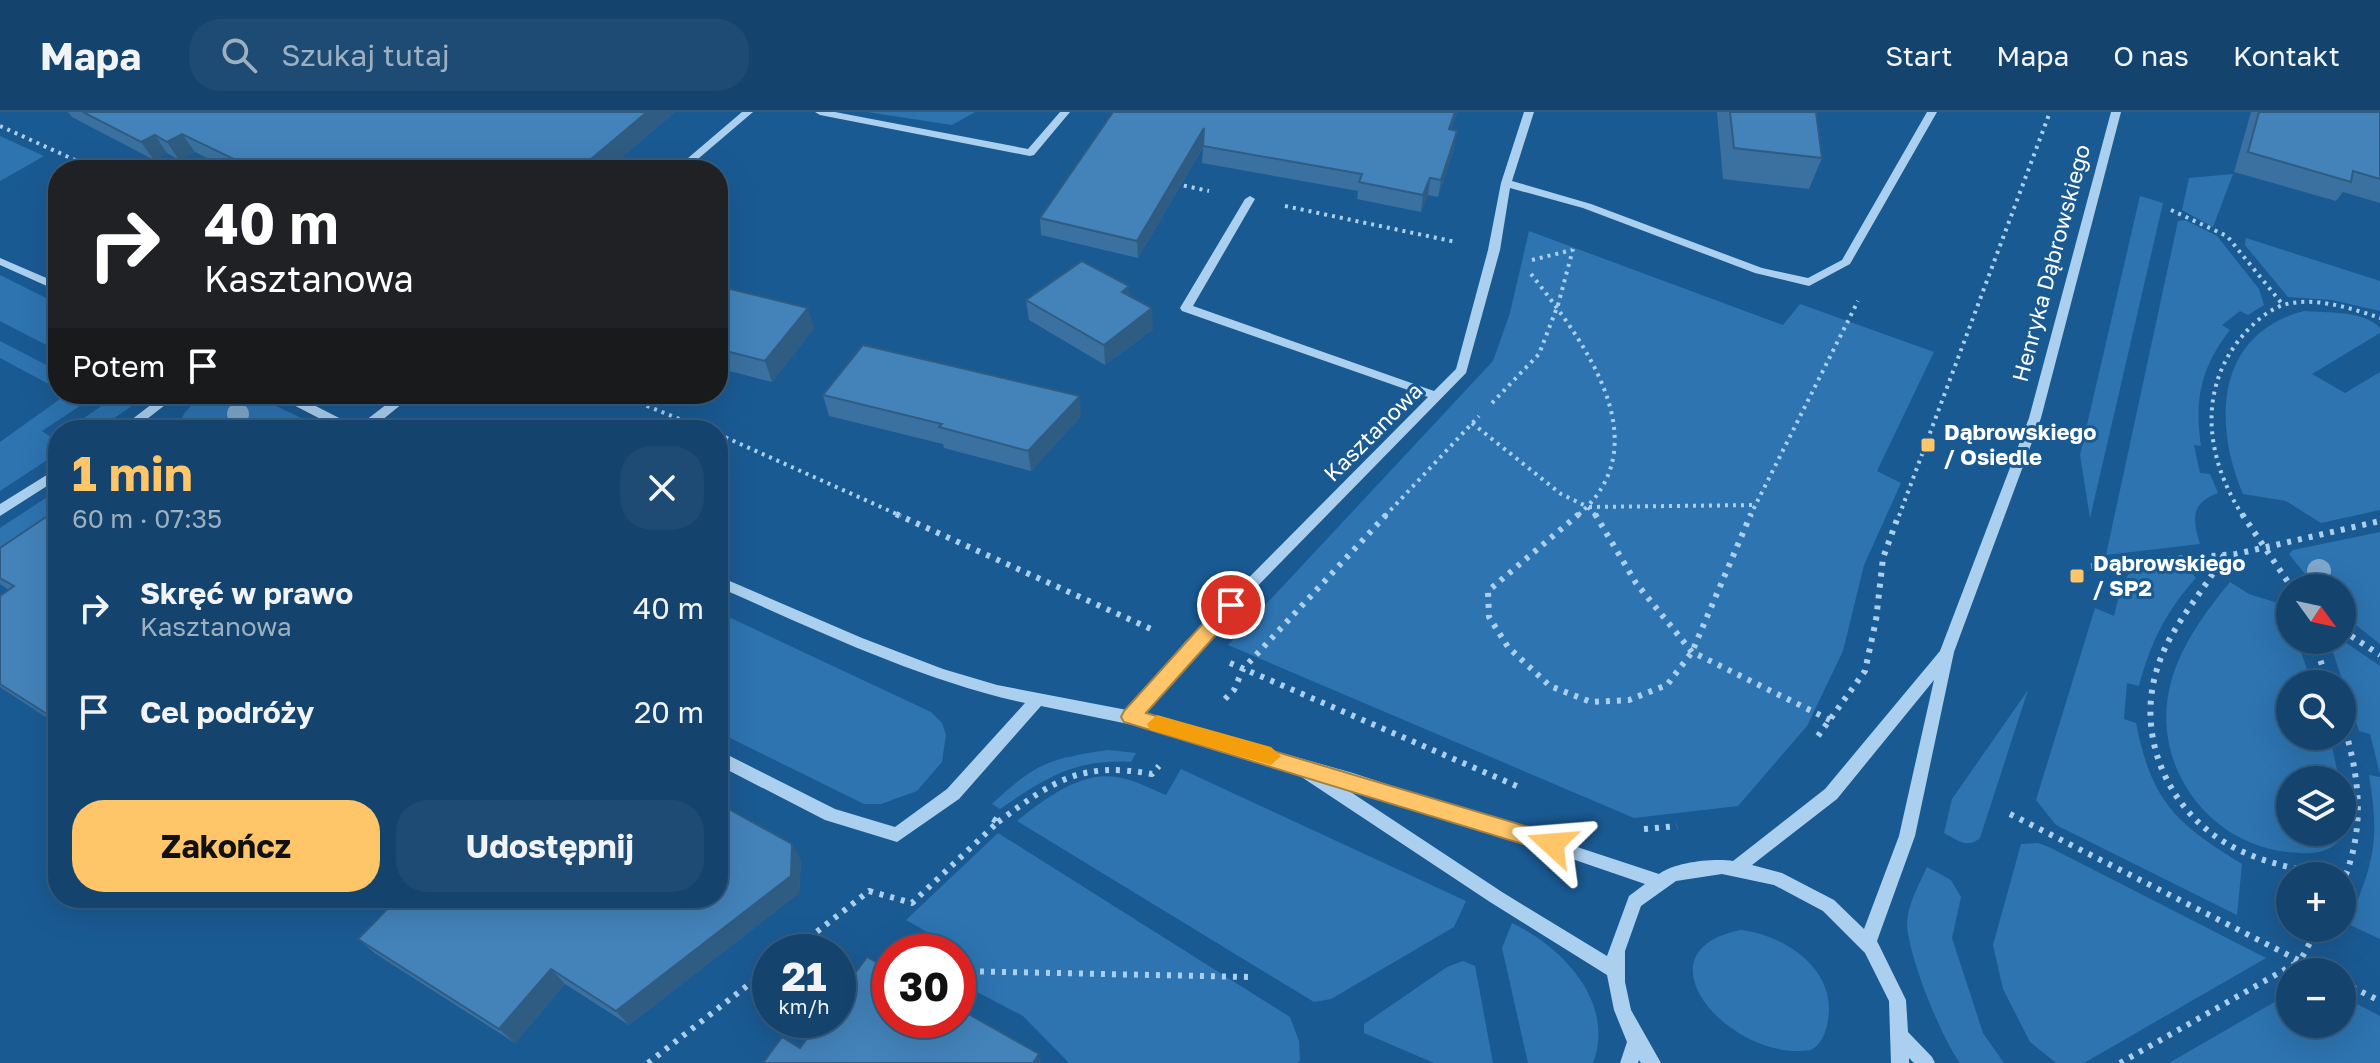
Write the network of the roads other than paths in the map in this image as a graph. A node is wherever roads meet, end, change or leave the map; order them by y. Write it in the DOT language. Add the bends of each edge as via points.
graph roads {
  1 [pos="748,112"];
  2 [pos="820,112"];
  3 [pos="1065,112"];
  4 [pos="1529,112"];
  5 [pos="1932,112"];
  6 [pos="2116,112"];
  7 [pos="691,160"];
  8 [pos="1506,183"];
  9 [pos="1250,199"];
  10 [pos="0,261"];
  11 [pos="48,283"];
  12 [pos="1437,396"];
  13 [pos="159,404"];
  14 [pos="302,404"];
  15 [pos="395,404"];
  16 [pos="138,420"];
  17 [pos="333,420"];
  18 [pos="374,420"];
  19 [pos="48,480"];
  20 [pos="0,511"];
  21 [pos="728,585"];
  22 [pos="1947,652"];
  23 [pos="1036,701"];
  24 [pos="1131,717"];
  25 [pos="728,762"];
  26 [pos="1292,762"];
  27 [pos="1739,866"];
  28 [pos="1659,881"];
  29 [pos="1868,942"];
  30 [pos="1613,969"];
  31 [pos="1904,1039"];
  32 [pos="1636,1043"];
  33 [pos="1629,1063"];
  34 [pos="1652,1063"];
  35 [pos="1900,1063"];
  36 [pos="1926,1063"];
  1 -- 7 [label="street"];
  2 -- 3 [label="street" via="1030,153"];
  4 -- 8 [label="street, Kasztanowa"];
  5 -- 8 [label="street" via="1846,262 1809,282 1759,271 1587,206"];
  6 -- 22 [label="street, Henryka Dąbrowskiego" via="2035,418"];
  8 -- 12 [label="street, Kasztanowa" via="1462,370"];
  9 -- 12 [label="street" via="1186,308"];
  10 -- 11 [label="street"];
  12 -- 24 [label="street, Kasztanowa" via="1190,646"];
  13 -- 16 [label="street"];
  14 -- 17 [label="street"];
  15 -- 18 [label="street"];
  19 -- 20 [label="street"];
  21 -- 23 [label="street" via="941,675"];
  22 -- 27 [label="street" via="1831,794"];
  22 -- 29 [label="street" via="1907,836"];
  23 -- 24 [label="street"];
  23 -- 25 [label="street" via="953,794 897,835 831,815"];
  24 -- 26 [label="street"];
  26 -- 28 [label="street"];
  26 -- 30 [label="street"];
  27 -- 28 [label="street" via="1696,867"];
  27 -- 29 [label="street" via="1797,886 1831,905"];
  28 -- 30 [label="street" via="1633,903 1618,933"];
  29 -- 31 [label="street" via="1900,1005"];
  30 -- 32 [label="street" via="1619,1007"];
  31 -- 35 [label="street"];
  31 -- 36 [label="street"];
  32 -- 33 [label="street"];
  32 -- 34 [label="street"];
}
